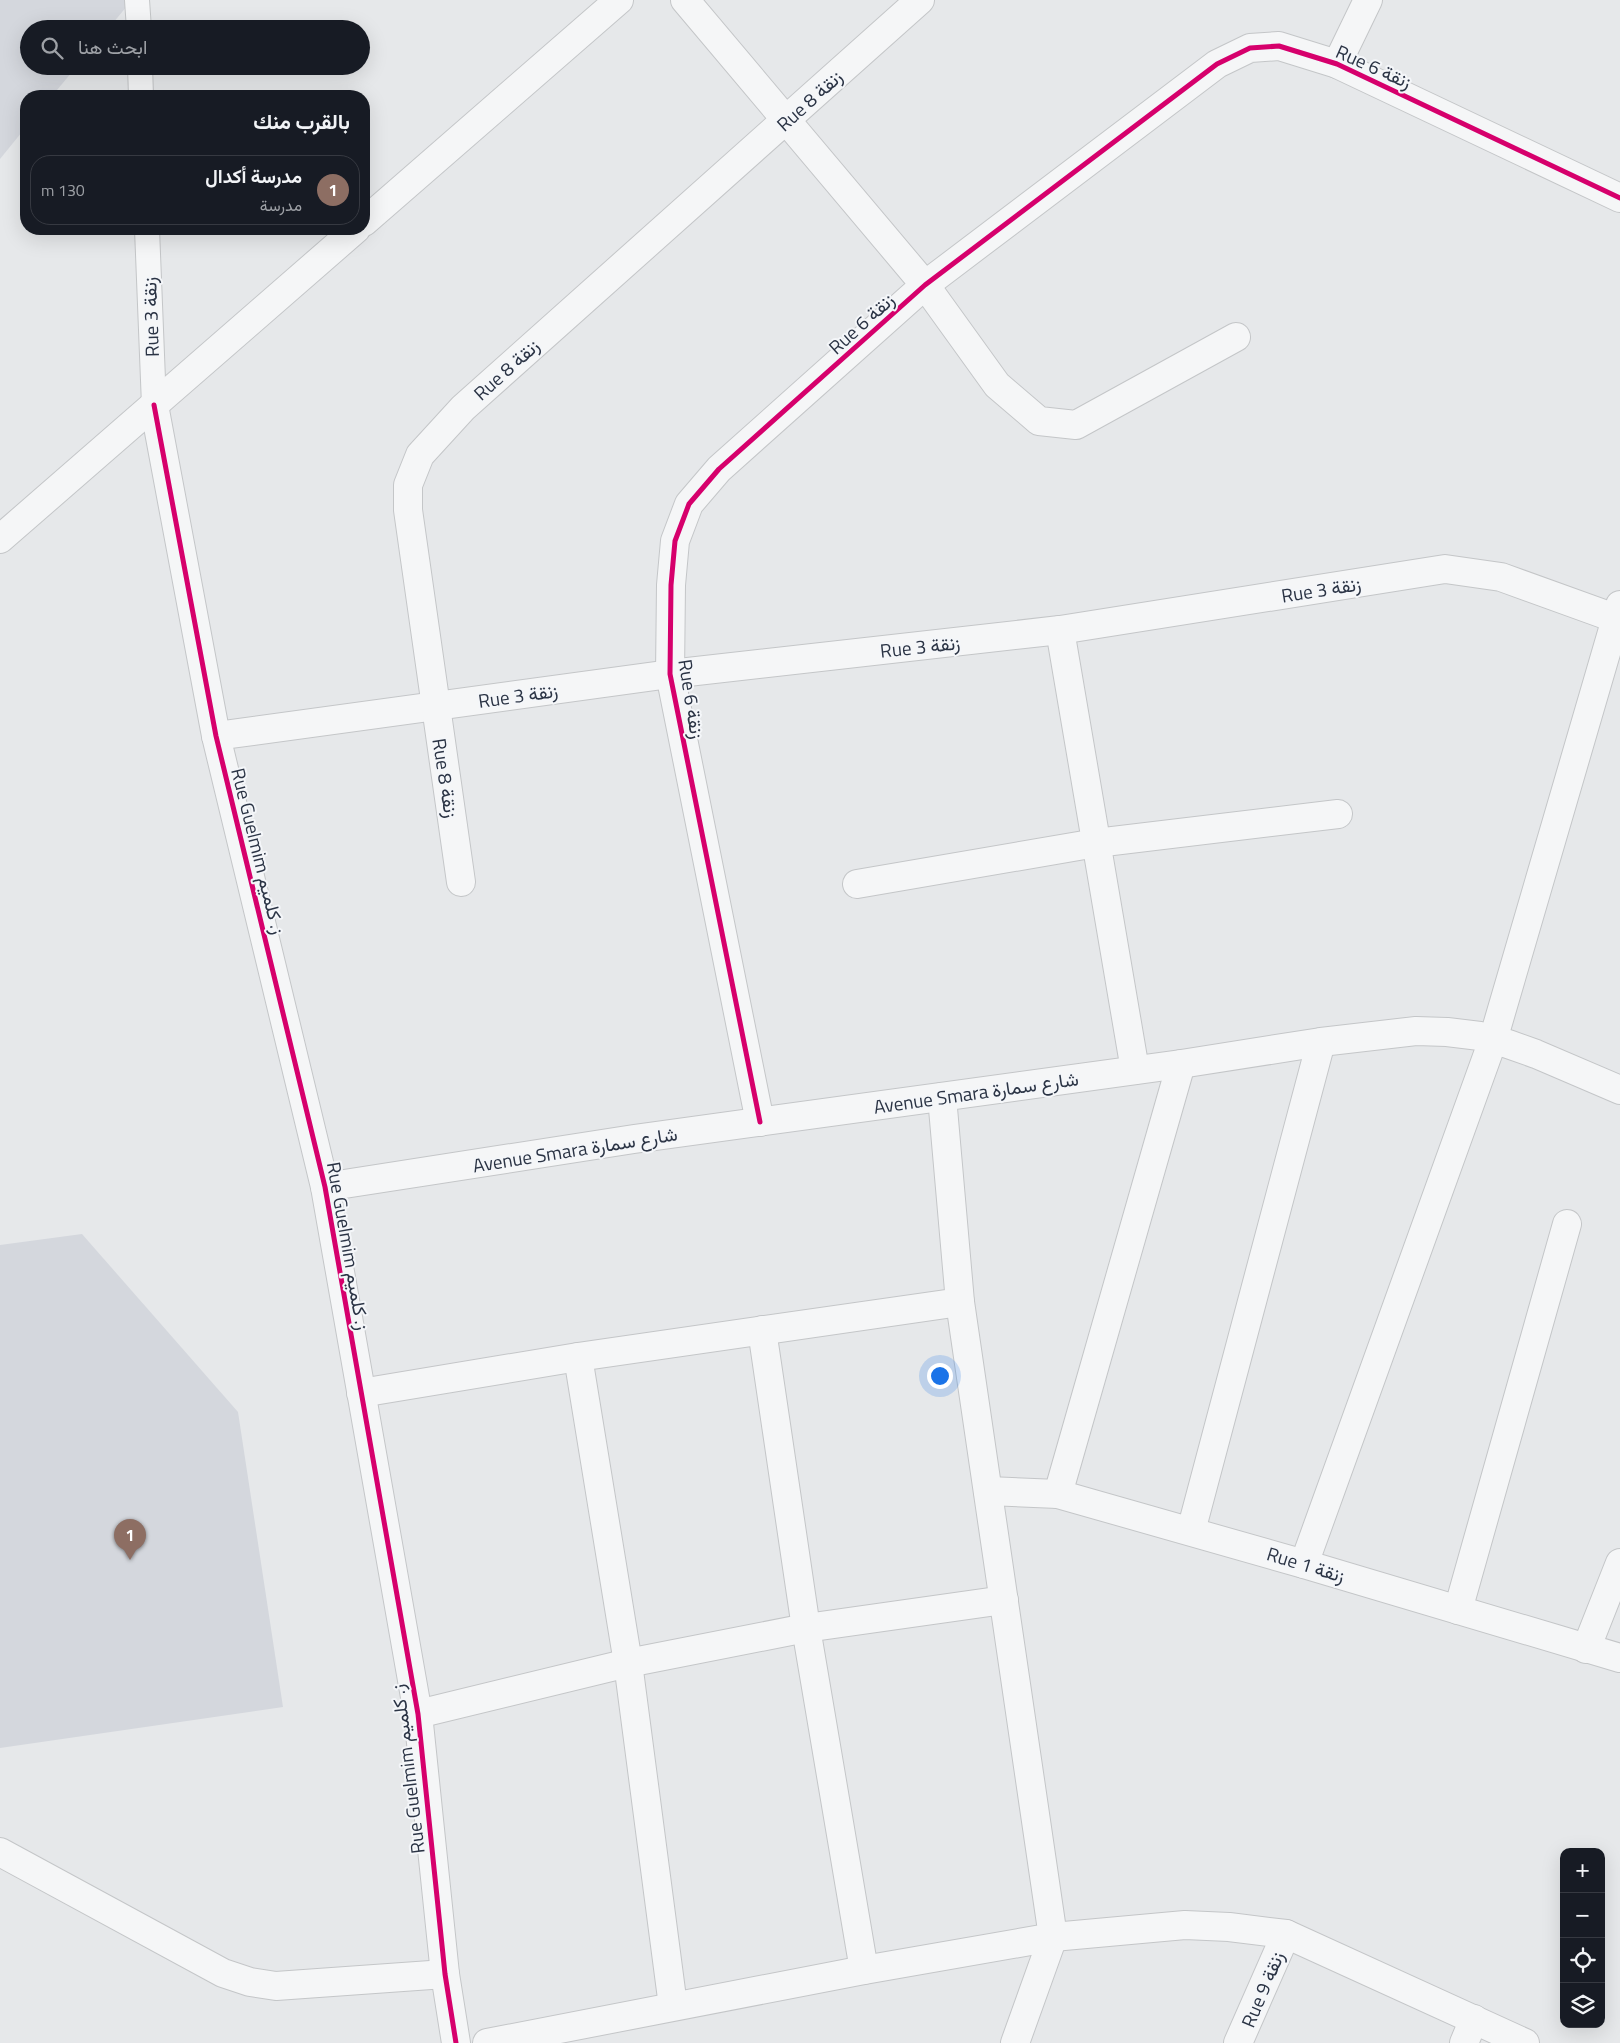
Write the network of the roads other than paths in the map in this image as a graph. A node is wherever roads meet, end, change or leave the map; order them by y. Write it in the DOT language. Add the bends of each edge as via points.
graph roads {
  1 [pos="137,0"];
  2 [pos="619,0"];
  3 [pos="684,0"];
  4 [pos="920,0"];
  5 [pos="1368,0"];
  6 [pos="138,20"];
  7 [pos="1337,64"];
  8 [pos="140,75"];
  9 [pos="141,90"];
  10 [pos="786,120"];
  11 [pos="1620,198"];
  12 [pos="370,217"];
  13 [pos="147,235"];
  14 [pos="349,235"];
  15 [pos="925,286"];
  16 [pos="1236,337"];
  17 [pos="154,405"];
  18 [pos="0,538"];
  19 [pos="1619,614"];
  20 [pos="1060,630"];
  21 [pos="670,674"];
  22 [pos="435,707"];
  23 [pos="216,736"];
  24 [pos="1338,814"];
  25 [pos="1096,843"];
  26 [pos="461,882"];
  27 [pos="857,884"];
  28 [pos="1493,1040"];
  29 [pos="1321,1042"];
  30 [pos="1181,1064"];
  31 [pos="1135,1070"];
  32 [pos="1620,1090"];
  33 [pos="942,1097"];
  34 [pos="760,1122"];
  35 [pos="325,1187"];
  36 [pos="1567,1224"];
  37 [pos="960,1302"];
  38 [pos="762,1330"];
  39 [pos="578,1357"];
  40 [pos="361,1393"];
  41 [pos="988,1491"];
  42 [pos="1058,1494"];
  43 [pos="1192,1531"];
  44 [pos="1620,1562"];
  45 [pos="1304,1564"];
  46 [pos="1004,1600"];
  47 [pos="1458,1610"];
  48 [pos="806,1628"];
  49 [pos="1586,1648"];
  50 [pos="1620,1658"];
  51 [pos="628,1664"];
  52 [pos="418,1714"];
  53 [pos="0,1852"];
  54 [pos="1286,1934"];
  55 [pos="1053,1937"];
  56 [pos="864,1970"];
  57 [pos="446,1974"];
  58 [pos="672,2006"];
  59 [pos="1469,2031"];
  60 [pos="456,2043"];
  61 [pos="486,2043"];
  62 [pos="1014,2043"];
  63 [pos="1238,2043"];
  64 [pos="1525,2043"];
  1 -- 6 [label="lane"];
  2 -- 12 [label="street"];
  3 -- 10 [label="street"];
  4 -- 10 [label="street, Rue 8 زنقة"];
  5 -- 7 [label="street"];
  7 -- 11 [label="street, Rue 6 زنقة"];
  7 -- 15 [label="street, Rue 6 زنقة" via="1279,46 1250,48 1217,64"];
  8 -- 9 [label="lane"];
  10 -- 15 [label="street"];
  10 -- 22 [label="street, Rue 8 زنقة" via="463,408 420,455 408,485 408,510"];
  13 -- 17 [label="lane, Rue 3 زنقة"];
  14 -- 17 [label="street"];
  15 -- 16 [label="street" via="997,385 1038,421 1076,425"];
  15 -- 21 [label="street, Rue 6 زنقة" via="719,468 689,504 675,542"];
  17 -- 18 [label="street"];
  17 -- 23 [label="street, Rue Guelmim ز. كلميم"];
  19 -- 20 [label="street, Rue 3 زنقة" via="1501,577 1445,569"];
  19 -- 28 [label="street"];
  20 -- 21 [label="street, Rue 3 زنقة"];
  20 -- 25 [label="street"];
  21 -- 22 [label="street, Rue 3 زنقة"];
  21 -- 34 [label="street, Rue 6 زنقة"];
  22 -- 23 [label="street, Rue 3 زنقة"];
  22 -- 26 [label="street, Rue 8 زنقة"];
  23 -- 35 [label="street, Rue Guelmim ز. كلميم"];
  24 -- 25 [label="street"];
  25 -- 27 [label="street"];
  25 -- 31 [label="street"];
  28 -- 29 [label="street, Avenue Smara شارع سمارة" via="1447,1032 1416,1031"];
  28 -- 32 [label="street, Avenue Smara شارع سمارة" via="1536,1054"];
  28 -- 45 [label="street"];
  29 -- 30 [label="street, Avenue Smara شارع سمارة"];
  29 -- 43 [label="street"];
  30 -- 31 [label="street, Avenue Smara شارع سمارة"];
  30 -- 42 [label="street"];
  31 -- 33 [label="street, Avenue Smara شارع سمارة"];
  33 -- 34 [label="street, Avenue Smara شارع سمارة"];
  33 -- 37 [label="street"];
  34 -- 35 [label="street, Avenue Smara شارع سمارة"];
  35 -- 40 [label="street, Rue Guelmim ز. كلميم"];
  36 -- 47 [label="street"];
  37 -- 38 [label="street"];
  37 -- 41 [label="street"];
  38 -- 39 [label="street"];
  38 -- 48 [label="street"];
  39 -- 40 [label="street"];
  39 -- 51 [label="street"];
  40 -- 52 [label="street, Rue Guelmim ز. كلميم"];
  41 -- 42 [label="street, Rue 1 زنقة"];
  41 -- 46 [label="street"];
  42 -- 43 [label="street, Rue 1 زنقة"];
  43 -- 45 [label="street, Rue 1 زنقة"];
  44 -- 49 [label="street"];
  45 -- 47 [label="street, Rue 1 زنقة"];
  46 -- 48 [label="street"];
  46 -- 55 [label="street"];
  47 -- 49 [label="street, Rue 1 زنقة"];
  48 -- 51 [label="street"];
  48 -- 56 [label="street"];
  49 -- 50 [label="street, Rue 1 زنقة"];
  51 -- 52 [label="street"];
  51 -- 58 [label="street"];
  52 -- 57 [label="street, Rue Guelmim ز. كلميم"];
  53 -- 57 [label="street" via="223,1973 250,1982 276,1986"];
  54 -- 55 [label="street" via="1229,1926 1185,1925"];
  54 -- 59 [label="street"];
  54 -- 63 [label="street, Rue 9 زنقة"];
  55 -- 56 [label="street"];
  55 -- 62 [label="street"];
  56 -- 58 [label="street"];
  57 -- 60 [label="street, Rue Guelmim ز. كلميم"];
  58 -- 61 [label="street"];
  59 -- 64 [label="street"];
}
